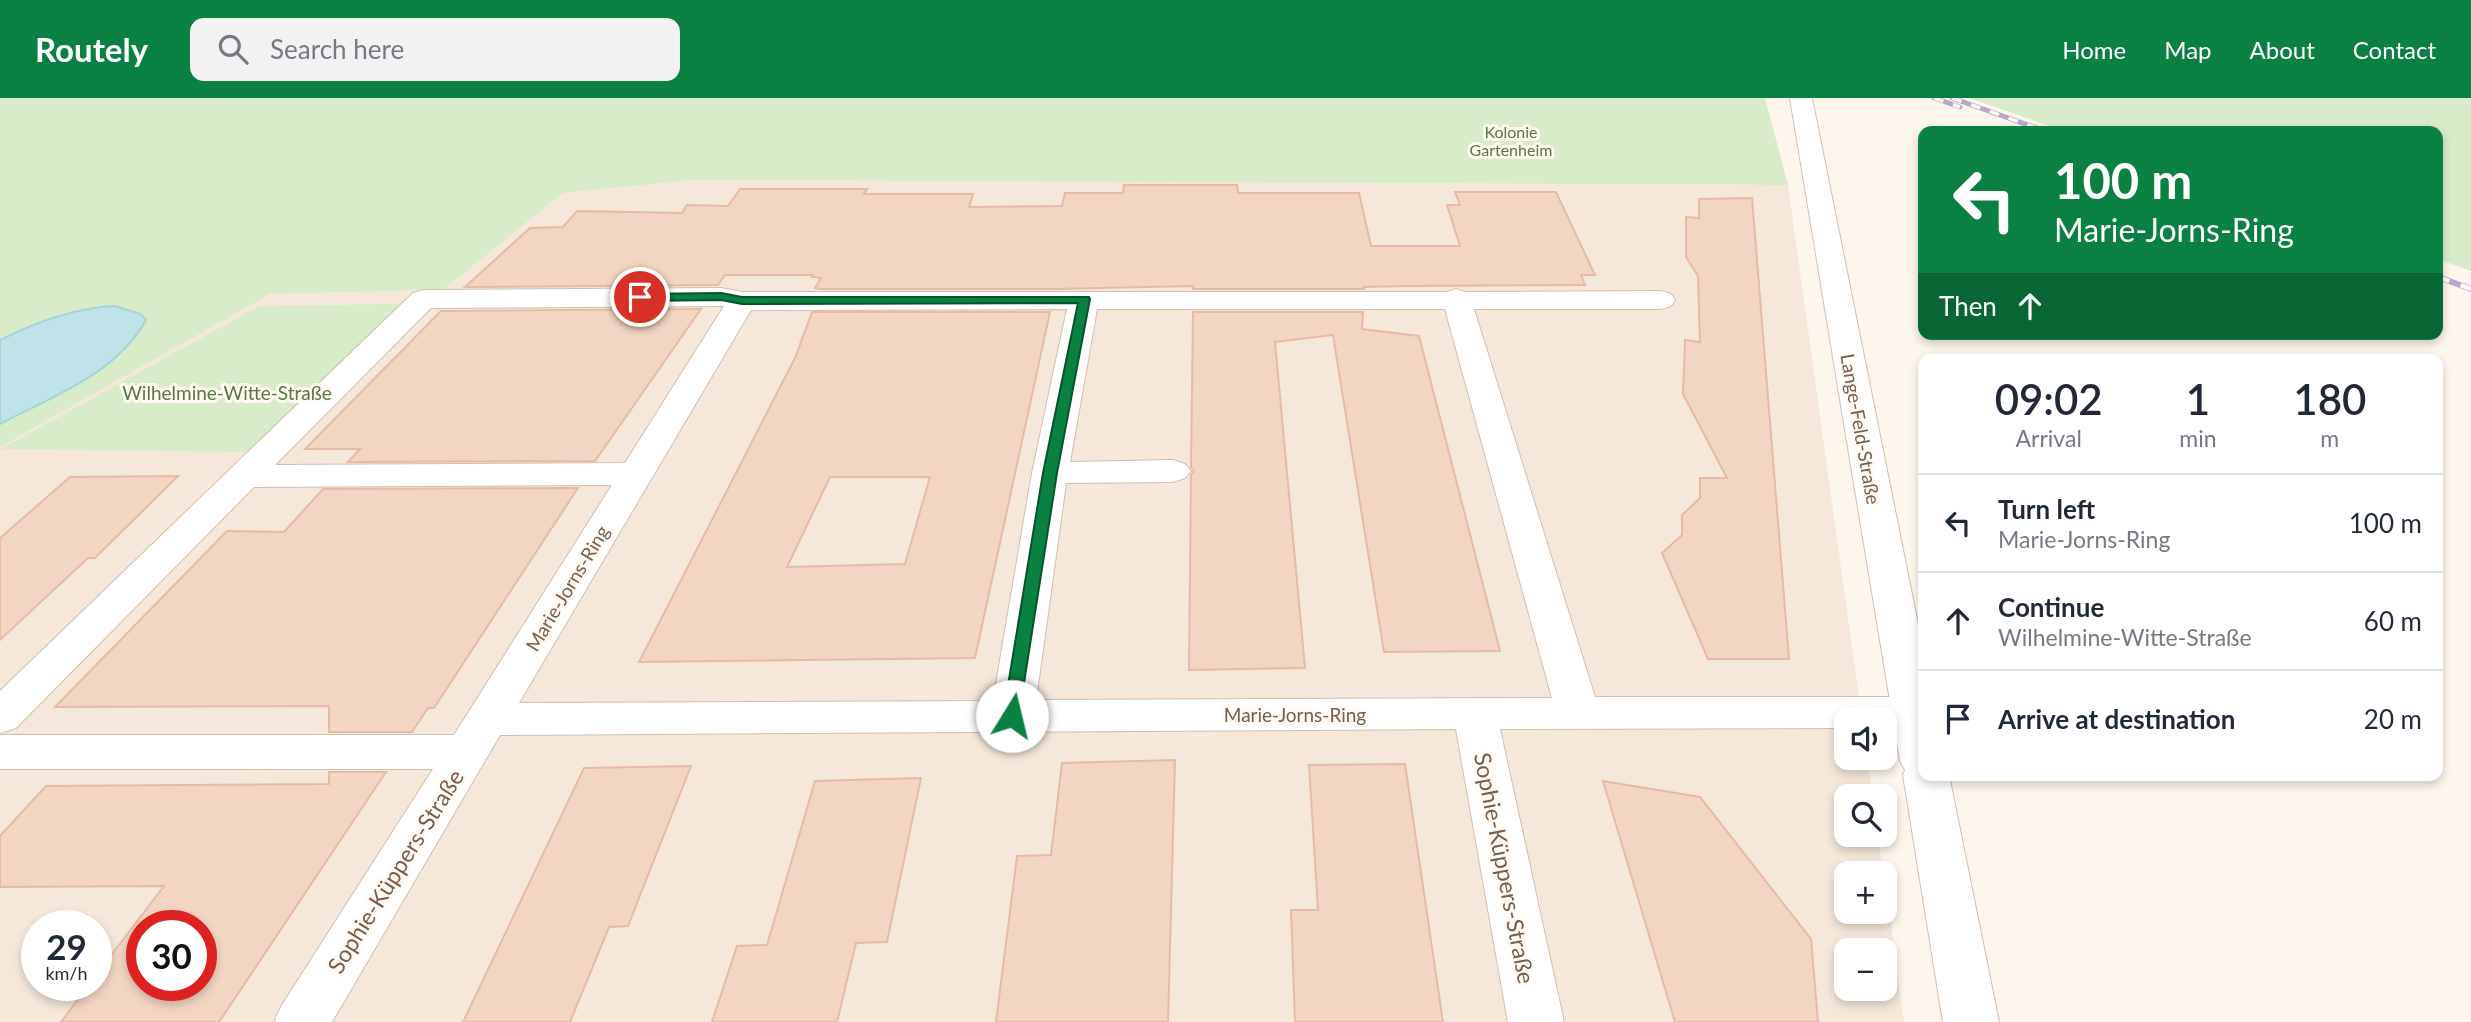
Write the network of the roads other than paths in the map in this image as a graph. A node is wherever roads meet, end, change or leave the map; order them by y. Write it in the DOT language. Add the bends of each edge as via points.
graph roads {
  1 [pos="1801,98"];
  2 [pos="1455,298"];
  3 [pos="1084,299"];
  4 [pos="1661,299"];
  5 [pos="742,301"];
  6 [pos="1173,471"];
  7 [pos="1050,473"];
  8 [pos="636,474"];
  9 [pos="243,476"];
  10 [pos="1475,713"];
  11 [pos="1578,713"];
  12 [pos="1915,713"];
  13 [pos="1012,716"];
  14 [pos="0,718"];
  15 [pos="1918,731"];
  16 [pos="478,736"];
  17 [pos="0,752"];
  18 [pos="1927,781"];
  19 [pos="302,1022"];
  20 [pos="1536,1022"];
  21 [pos="1971,1022"];
  1 -- 12 [label="street, Lange-Feld-Straße"];
  2 -- 3 [label="street"];
  2 -- 4 [label="street"];
  2 -- 11 [label="street"];
  3 -- 5 [label="street"];
  3 -- 7 [label="street"];
  5 -- 8 [label="street, Marie-Jorns-Ring"];
  5 -- 9 [label="street" via="721,297 423,299"];
  6 -- 7 [label="street"];
  7 -- 13 [label="street"];
  8 -- 9 [label="street"];
  8 -- 16 [label="street, Marie-Jorns-Ring"];
  9 -- 14 [label="street"];
  10 -- 11 [label="street, Marie-Jorns-Ring"];
  10 -- 13 [label="street, Marie-Jorns-Ring"];
  10 -- 20 [label="street, Sophie-Küppers-Straße"];
  11 -- 12 [label="street, Marie-Jorns-Ring"];
  12 -- 15 [label="street, Lange-Feld-Straße"];
  13 -- 16 [label="street, Marie-Jorns-Ring"];
  16 -- 17 [label="street"];
  16 -- 19 [label="street, Sophie-Küppers-Straße"];
  18 -- 21 [label="street"];
}
